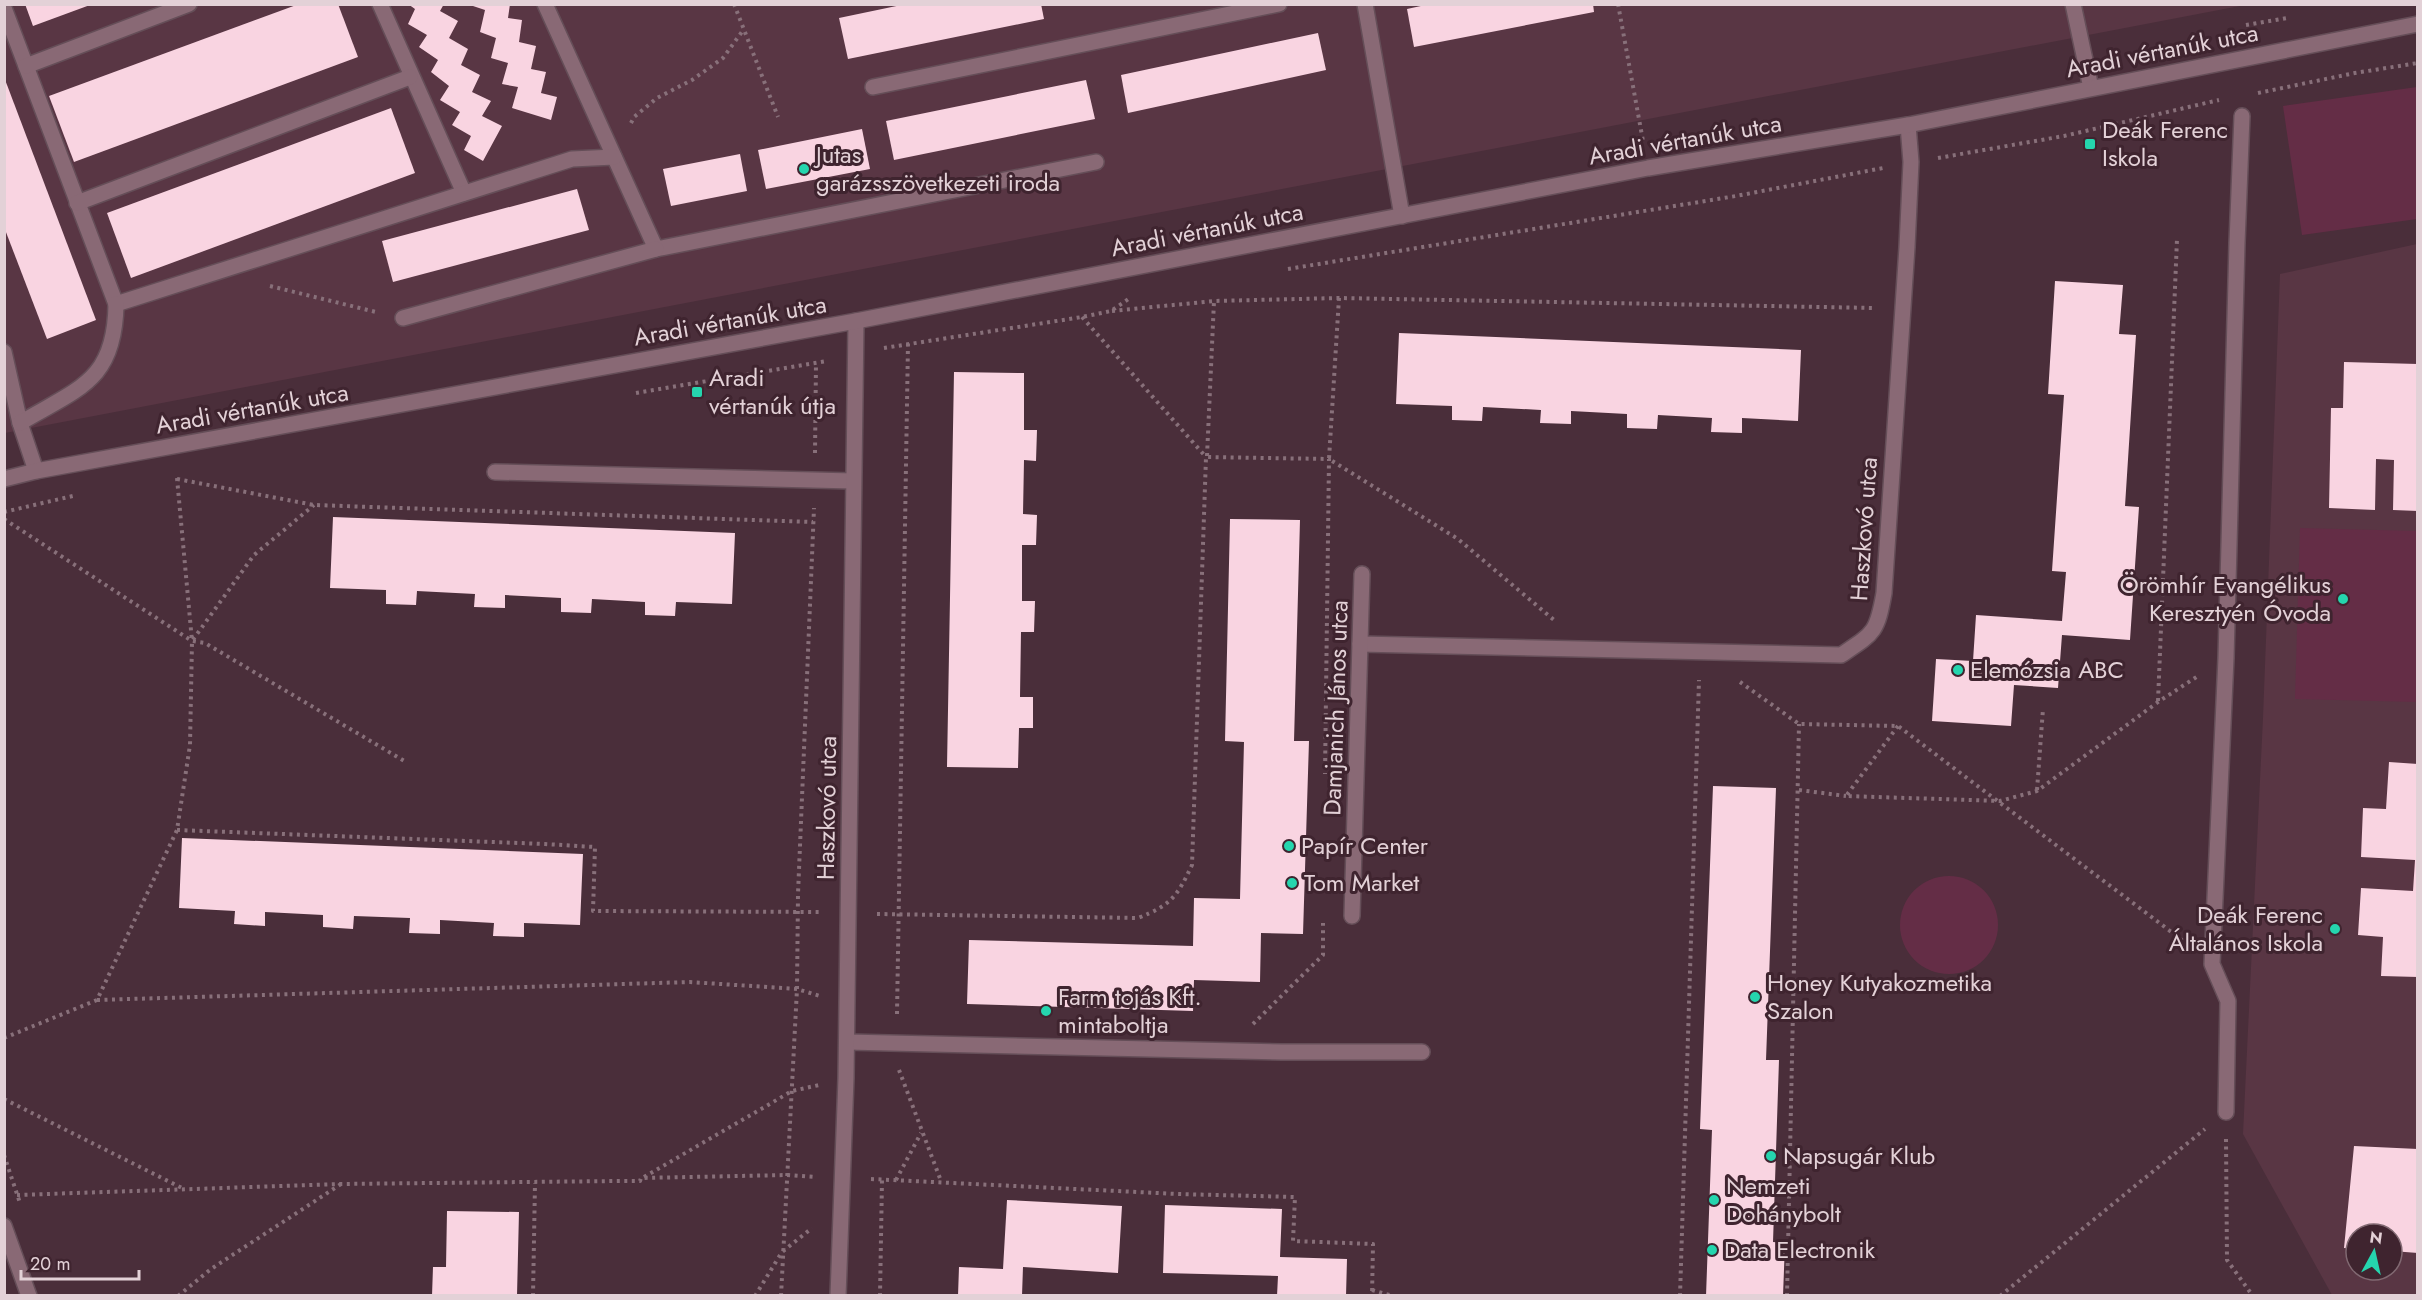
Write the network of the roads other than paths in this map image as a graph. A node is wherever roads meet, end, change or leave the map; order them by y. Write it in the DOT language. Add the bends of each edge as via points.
graph roads {
  1 [pos="189,4"];
  2 [pos="380,4"];
  3 [pos="545,4"];
  4 [pos="1279,4"];
  5 [pos="1365,4"];
  6 [pos="2073,4"];
  7 [pos="4,8"];
  8 [pos="2418,24"];
  9 [pos="26,66"];
  10 [pos="410,77"];
  11 [pos="873,87"];
  12 [pos="2091,87"];
  13 [pos="2242,116"];
  14 [pos="1908,125"];
  15 [pos="614,157"];
  16 [pos="1096,162"];
  17 [pos="464,193"];
  18 [pos="77,202"];
  19 [pos="1402,216"];
  20 [pos="656,249"];
  21 [pos="116,304"];
  22 [pos="403,318"];
  23 [pos="856,321"];
  24 [pos="4,352"];
  25 [pos="20,423"];
  26 [pos="36,471"];
  27 [pos="495,472"];
  28 [pos="4,479"];
  29 [pos="853,481"];
  30 [pos="1362,574"];
  31 [pos="1360,644"];
  32 [pos="1352,916"];
  33 [pos="847,1042"];
  34 [pos="1422,1052"];
  35 [pos="2226,1112"];
  36 [pos="4,1226"];
  37 [pos="29,1296"];
  38 [pos="838,1296"];
  1 -- 9 [label="street"];
  2 -- 10 [label="street"];
  3 -- 15 [label="street"];
  4 -- 11 [label="street"];
  5 -- 19 [label="street"];
  6 -- 12 [label="street"];
  7 -- 9 [label="street"];
  8 -- 12 [label="street, Aradi vértanúk utca"];
  9 -- 18 [label="street"];
  10 -- 17 [label="street"];
  10 -- 18 [label="street"];
  12 -- 14 [label="street, Aradi vértanúk utca"];
  13 -- 35 [label="street" via="2226,658 2212,964 2228,1001"];
  14 -- 19 [label="street, Aradi vértanúk utca" via="1648,168"];
  14 -- 31 [label="street, Haszkovó utca" via="1911,162 1884,592 1879,621 1868,637 1840,655"];
  15 -- 17 [label="street" via="572,159"];
  15 -- 20 [label="street"];
  16 -- 20 [label="street"];
  17 -- 21 [label="street"];
  18 -- 21 [label="street"];
  19 -- 23 [label="street, Aradi vértanúk utca"];
  20 -- 22 [label="street"];
  21 -- 25 [label="street" via="116,331 97,374"];
  23 -- 26 [label="street, Aradi vértanúk utca"];
  23 -- 29 [label="street, Haszkovó utca"];
  24 -- 25 [label="street"];
  25 -- 26 [label="street"];
  26 -- 28 [label="street, Aradi vértanúk utca"];
  27 -- 29 [label="street"];
  29 -- 33 [label="street, Haszkovó utca"];
  30 -- 31 [label="street, Damjanich János utca"];
  31 -- 32 [label="street, Damjanich János utca"];
  33 -- 34 [label="street"];
  33 -- 38 [label="street, Haszkovó utca"];
  36 -- 37 [label="street"];
}
